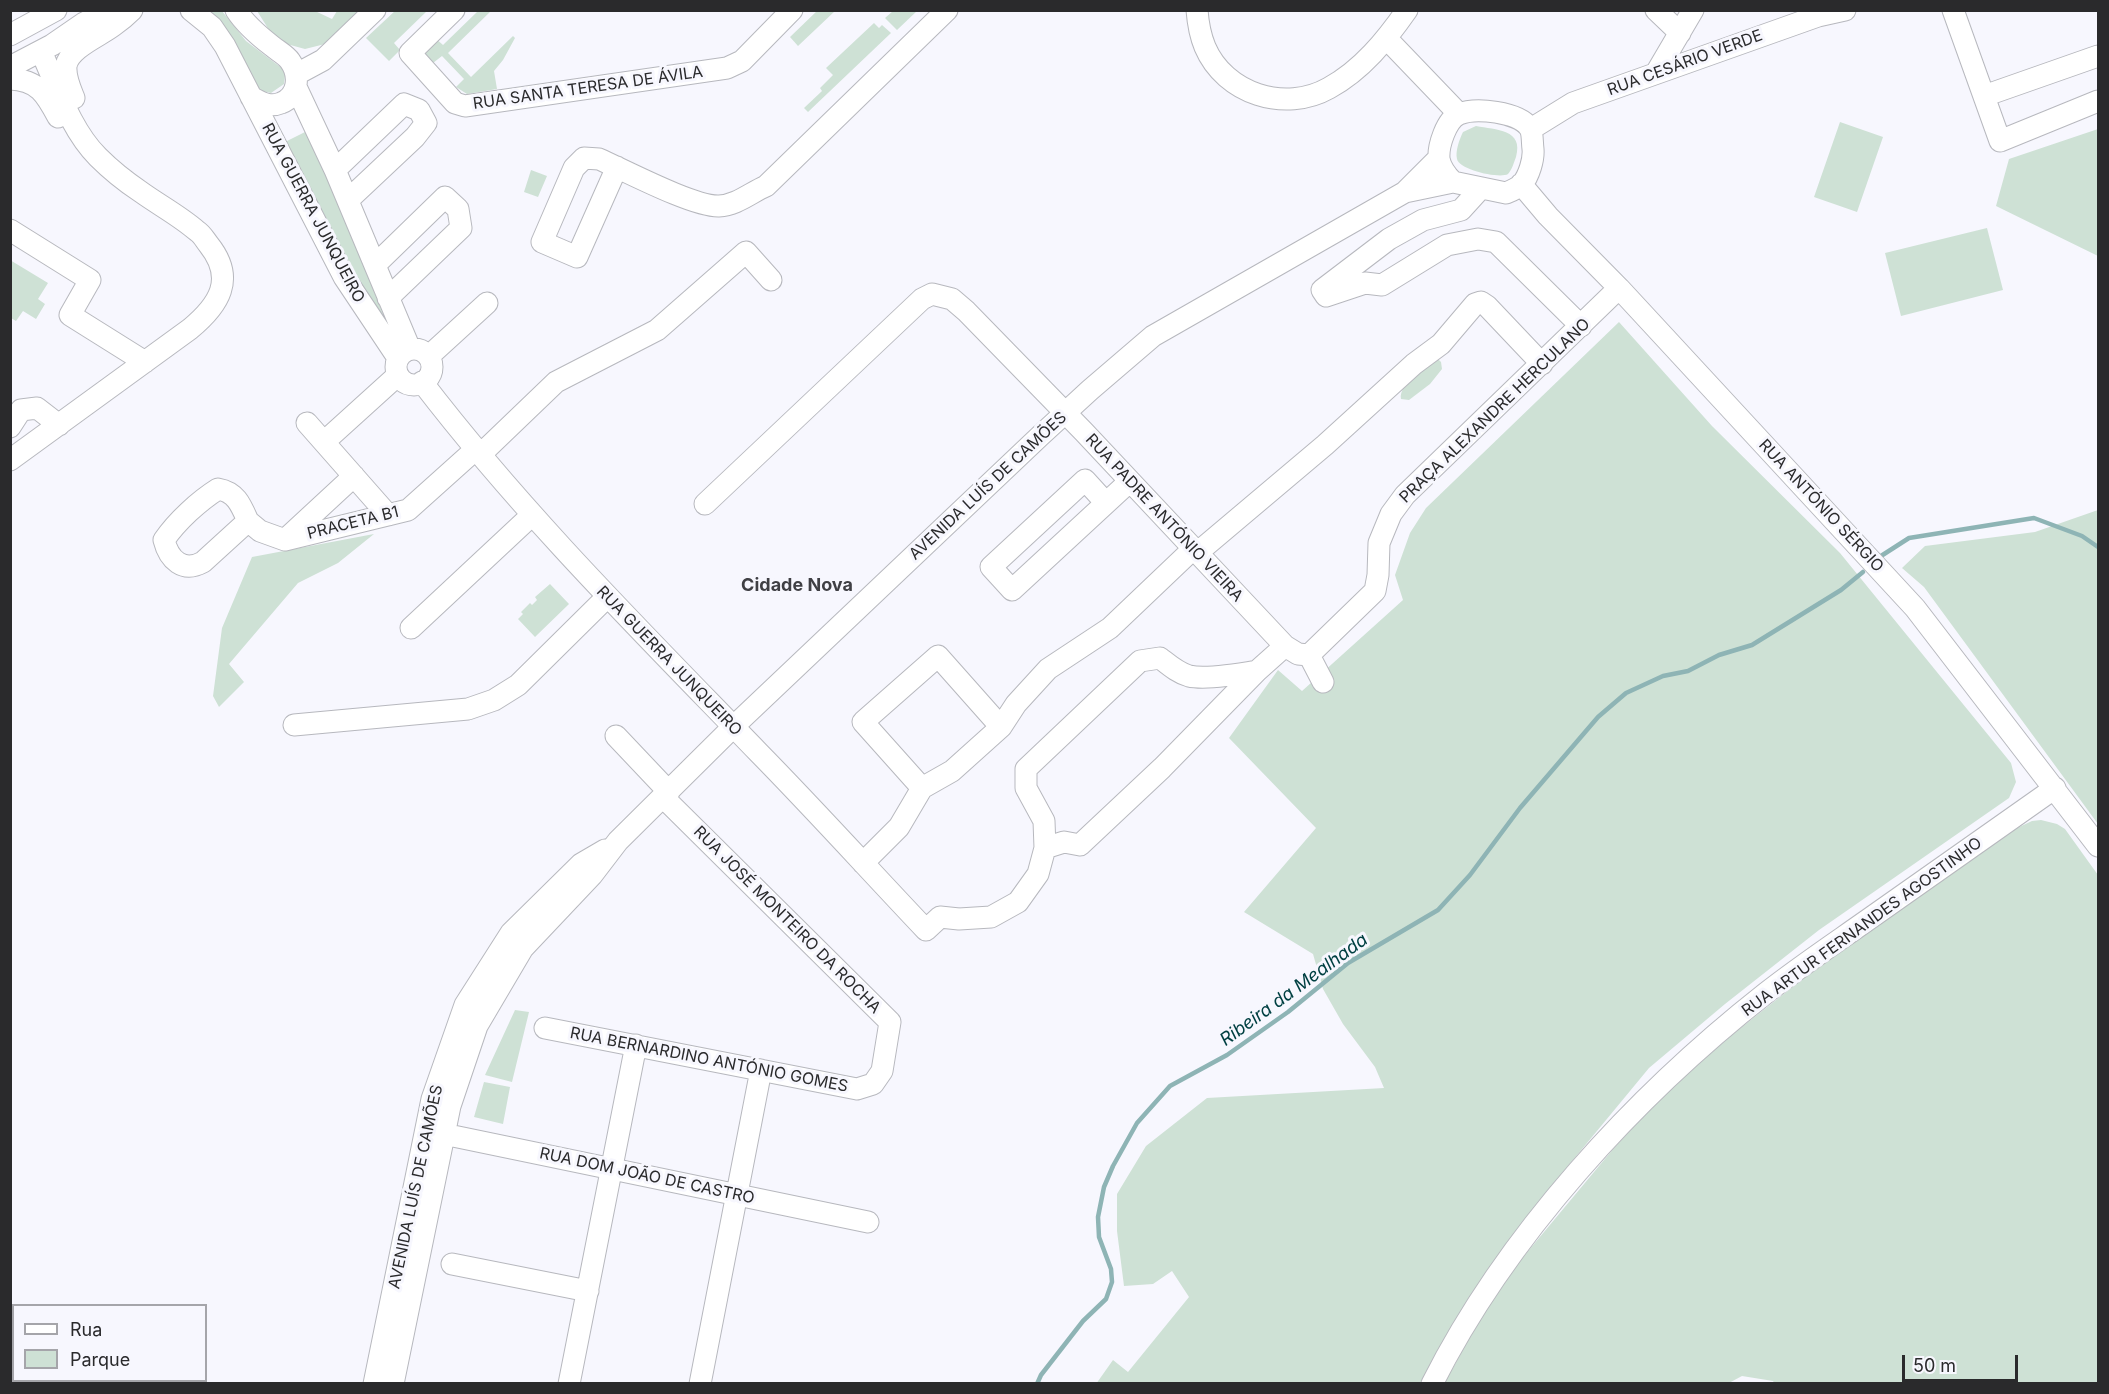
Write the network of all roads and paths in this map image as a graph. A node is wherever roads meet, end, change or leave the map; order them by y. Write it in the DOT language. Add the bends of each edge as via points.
graph roads {
  1 [pos="56,10"];
  2 [pos="109,10"];
  3 [pos="132,10"];
  4 [pos="191,10"];
  5 [pos="236,10"];
  6 [pos="454,10"];
  7 [pos="792,10"];
  8 [pos="947,10"];
  9 [pos="1197,10"];
  10 [pos="1407,10"];
  11 [pos="1656,10"];
  12 [pos="1693,10"];
  13 [pos="1845,10"];
  14 [pos="1953,10"];
  15 [pos="374,11"];
  16 [pos="1820,13"];
  17 [pos="11,29"];
  18 [pos="1680,33"];
  19 [pos="1387,39"];
  20 [pos="2098,56"];
  21 [pos="44,58"];
  22 [pos="10,67"];
  23 [pos="1656,73"];
  24 [pos="10,79"];
  25 [pos="296,81"];
  26 [pos="1984,96"];
  27 [pos="251,97"];
  28 [pos="2098,101"];
  29 [pos="1459,114"];
  30 [pos="1531,129"];
  31 [pos="1439,158"];
  32 [pos="617,167"];
  33 [pos="335,170"];
  34 [pos="1453,182"];
  35 [pos="1521,184"];
  36 [pos="1481,188"];
  37 [pos="136,189"];
  38 [pos="1405,192"];
  39 [pos="348,200"];
  40 [pos="10,230"];
  41 [pos="375,265"];
  42 [pos="771,280"];
  43 [pos="1619,288"];
  44 [pos="388,298"];
  45 [pos="487,303"];
  46 [pos="1581,326"];
  47 [pos="409,360"];
  48 [pos="145,362"];
  49 [pos="1542,364"];
  50 [pos="1065,413"];
  51 [pos="307,423"];
  52 [pos="59,425"];
  53 [pos="10,427"];
  54 [pos="324,442"];
  55 [pos="478,451"];
  56 [pos="10,460"];
  57 [pos="354,476"];
  58 [pos="1130,481"];
  59 [pos="1106,503"];
  60 [pos="705,504"];
  61 [pos="388,515"];
  62 [pos="532,515"];
  63 [pos="248,520"];
  64 [pos="285,540"];
  65 [pos="1195,551"];
  66 [pos="607,597"];
  67 [pos="411,627"];
  68 [pos="1284,646"];
  69 [pos="1309,656"];
  70 [pos="1257,671"];
  71 [pos="1323,682"];
  72 [pos="294,725"];
  73 [pos="1001,727"];
  74 [pos="733,728"];
  75 [pos="616,736"];
  76 [pos="922,788"];
  77 [pos="2055,788"];
  78 [pos="666,795"];
  79 [pos="2098,846"];
  80 [pos="1045,848"];
  81 [pos="864,863"];
  82 [pos="545,1028"];
  83 [pos="636,1045"];
  84 [pos="761,1070"];
  85 [pos="873,1084"];
  86 [pos="435,1132"];
  87 [pos="612,1168"];
  88 [pos="737,1195"];
  89 [pos="868,1222"];
  90 [pos="452,1264"];
  91 [pos="588,1291"];
  92 [pos="388,1382"];
  93 [pos="570,1383"];
  94 [pos="700,1383"];
  95 [pos="1432,1383"];
  1 -- 17 [label="street"];
  2 -- 22 [label="street"];
  3 -- 37 [label="street" via="83,45 66,64 67,82 90,132 122,165"];
  4 -- 27 [label="street, RUA GUERRA JUNQUEIRO" via="212,27"];
  5 -- 25 [label="street, RUA GUERRA JUNQUEIRO" via="255,32 289,59"];
  6 -- 7 [label="street, RUA SANTA TERESA DE ÁVILA" via="410,53 455,103 465,106 726,68 742,61"];
  8 -- 32 [label="street" via="766,186 737,202 719,206 700,204"];
  9 -- 19 [label="street" via="1205,47 1218,68 1233,82 1273,99 1309,97 1328,89"];
  10 -- 19 [label="street"];
  11 -- 18 [label="street"];
  12 -- 18 [label="street"];
  13 -- 16 [label="street, RUA CESÁRIO VERDE"];
  14 -- 26 [label="street"];
  15 -- 25 [label="street"];
  16 -- 23 [label="street, RUA CESÁRIO VERDE"];
  18 -- 23 [label="street"];
  19 -- 29 [label="street"];
  20 -- 26 [label="street"];
  21 -- 37 [label="street" via="84,141"];
  23 -- 30 [label="street, RUA CESÁRIO VERDE" via="1573,103"];
  24 -- 37 [label="street" via="38,87 89,160 113,181"];
  25 -- 27 [label="street" via="290,98 279,104 267,105"];
  25 -- 33 [label="street, RUA GUERRA JUNQUEIRO"];
  26 -- 28 [label="street" via="2000,141"];
  27 -- 47 [label="street, RUA GUERRA JUNQUEIRO" via="344,278"];
  29 -- 30 [label="street" via="1487,111 1521,119"];
  29 -- 31 [label="street" via="1449,123"];
  30 -- 35 [label="street" via="1533,153"];
  31 -- 34 [label="street"];
  31 -- 38 [label="street"];
  32 -- 32 [label="street" via="584,158 574,168 542,242 577,257"];
  33 -- 39 [label="street, RUA GUERRA JUNQUEIRO"];
  33 -- 39 [label="street" via="404,104 419,110 426,123 415,137"];
  34 -- 36 [label="street"];
  34 -- 38 [label="street"];
  35 -- 36 [label="street" via="1506,193"];
  35 -- 43 [label="street, RUA ANTÓNIO SÉRGIO"];
  36 -- 46 [label="street" via="1461,210 1423,220 1398,234 1322,290 1326,296 1365,283 1382,285 1446,245 1478,238 1496,242"];
  37 -- 48 [label="street" via="198,231 217,255 222,271 222,287 205,316"];
  38 -- 50 [label="street, AVENIDA LUÍS DE CAMÕES" via="1153,336"];
  39 -- 41 [label="street, RUA GUERRA JUNQUEIRO"];
  40 -- 48 [label="street" via="90,280 70,315"];
  41 -- 44 [label="street, RUA GUERRA JUNQUEIRO"];
  41 -- 44 [label="street" via="445,197 458,209 461,228"];
  42 -- 55 [label="street, PRACETA B1" via="746,252 657,330 556,382"];
  43 -- 46 [label="street, PRAÇA ALEXANDRE HERCULANO"];
  43 -- 77 [label="street, RUA ANTÓNIO SÉRGIO" via="1915,608"];
  44 -- 47 [label="street, RUA GUERRA JUNQUEIRO"];
  45 -- 47 [label="street"];
  46 -- 49 [label="street, PRAÇA ALEXANDRE HERCULANO"];
  47 -- 54 [label="street"];
  47 -- 55 [label="street, RUA GUERRA JUNQUEIRO" via="406,382 422,382"];
  48 -- 52 [label="street"];
  49 -- 65 [label="street" via="1487,306 1475,304 1441,344"];
  49 -- 69 [label="street, PRAÇA ALEXANDRE HERCULANO" via="1405,495 1390,514 1379,543 1375,591"];
  50 -- 58 [label="street, RUA PADRE ANTÓNIO VIEIRA"];
  50 -- 60 [label="street, RUA PADRE ANTÓNIO VIEIRA" via="966,311 952,299 932,294 922,298"];
  50 -- 74 [label="street, AVENIDA LUÍS DE CAMÕES"];
  51 -- 54 [label="street"];
  52 -- 53 [label="street" via="37,408 21,410"];
  52 -- 56 [label="street"];
  54 -- 57 [label="street"];
  55 -- 61 [label="street, PRACETA B1" via="408,510"];
  55 -- 62 [label="street, RUA GUERRA JUNQUEIRO"];
  57 -- 61 [label="street"];
  57 -- 64 [label="street"];
  58 -- 59 [label="street"];
  58 -- 65 [label="street, RUA PADRE ANTÓNIO VIEIRA"];
  59 -- 59 [label="street" via="1084,480 991,567 1012,590"];
  61 -- 64 [label="street, PRACETA B1"];
  62 -- 66 [label="street, RUA GUERRA JUNQUEIRO"];
  62 -- 67 [label="street"];
  63 -- 64 [label="street, PRACETA B1" via="260,531"];
  65 -- 68 [label="street, RUA PADRE ANTÓNIO VIEIRA"];
  65 -- 73 [label="street" via="1110,628 1048,669"];
  66 -- 72 [label="street" via="518,685 494,700 468,708"];
  66 -- 74 [label="street, RUA GUERRA JUNQUEIRO"];
  68 -- 69 [label="street, RUA PADRE ANTÓNIO VIEIRA"];
  68 -- 70 [label="street"];
  69 -- 71 [label="street"];
  70 -- 80 [label="street" via="1080,844 1064,842"];
  70 -- 80 [label="street" via="1190,676 1160,658 1140,661 1026,769 1026,788 1044,822"];
  73 -- 76 [label="street" via="952,771"];
  73 -- 76 [label="street" via="938,656 863,722"];
  74 -- 78 [label="street, AVENIDA LUÍS DE CAMÕES"];
  74 -- 81 [label="street, RUA GUERRA JUNQUEIRO"];
  75 -- 78 [label="street"];
  76 -- 81 [label="street" via="898,827"];
  77 -- 79 [label="street, RUA ANTÓNIO SÉRGIO"];
  77 -- 95 [label="street, RUA ARTUR FERNANDES AGOSTINHO" via="1766,993 1687,1059 1638,1106 1552,1202 1497,1275"];
  78 -- 85 [label="street, RUA JOSÉ MONTEIRO DA ROCHA" via="750,886 890,1022 882,1071"];
  78 -- 86 [label="street, AVENIDA LUÍS DE CAMÕES" via="618,841 592,875 523,948 477,1026 450,1106"];
  80 -- 81 [label="street, RUA GUERRA JUNQUEIRO" via="1038,874 1018,902 991,917 940,917 926,930"];
  82 -- 83 [label="street, RUA BERNARDINO ANTÓNIO GOMES"];
  83 -- 84 [label="street, RUA BERNARDINO ANTÓNIO GOMES"];
  83 -- 87 [label="street"];
  84 -- 85 [label="street, RUA BERNARDINO ANTÓNIO GOMES" via="857,1089"];
  84 -- 88 [label="street"];
  86 -- 87 [label="street, RUA DOM JOÃO DE CASTRO"];
  86 -- 92 [label="street, AVENIDA LUÍS DE CAMÕES"];
  87 -- 88 [label="street, RUA DOM JOÃO DE CASTRO"];
  87 -- 91 [label="street"];
  88 -- 89 [label="street, RUA DOM JOÃO DE CASTRO"];
  88 -- 94 [label="street"];
  90 -- 91 [label="street"];
  91 -- 93 [label="street"];
}
